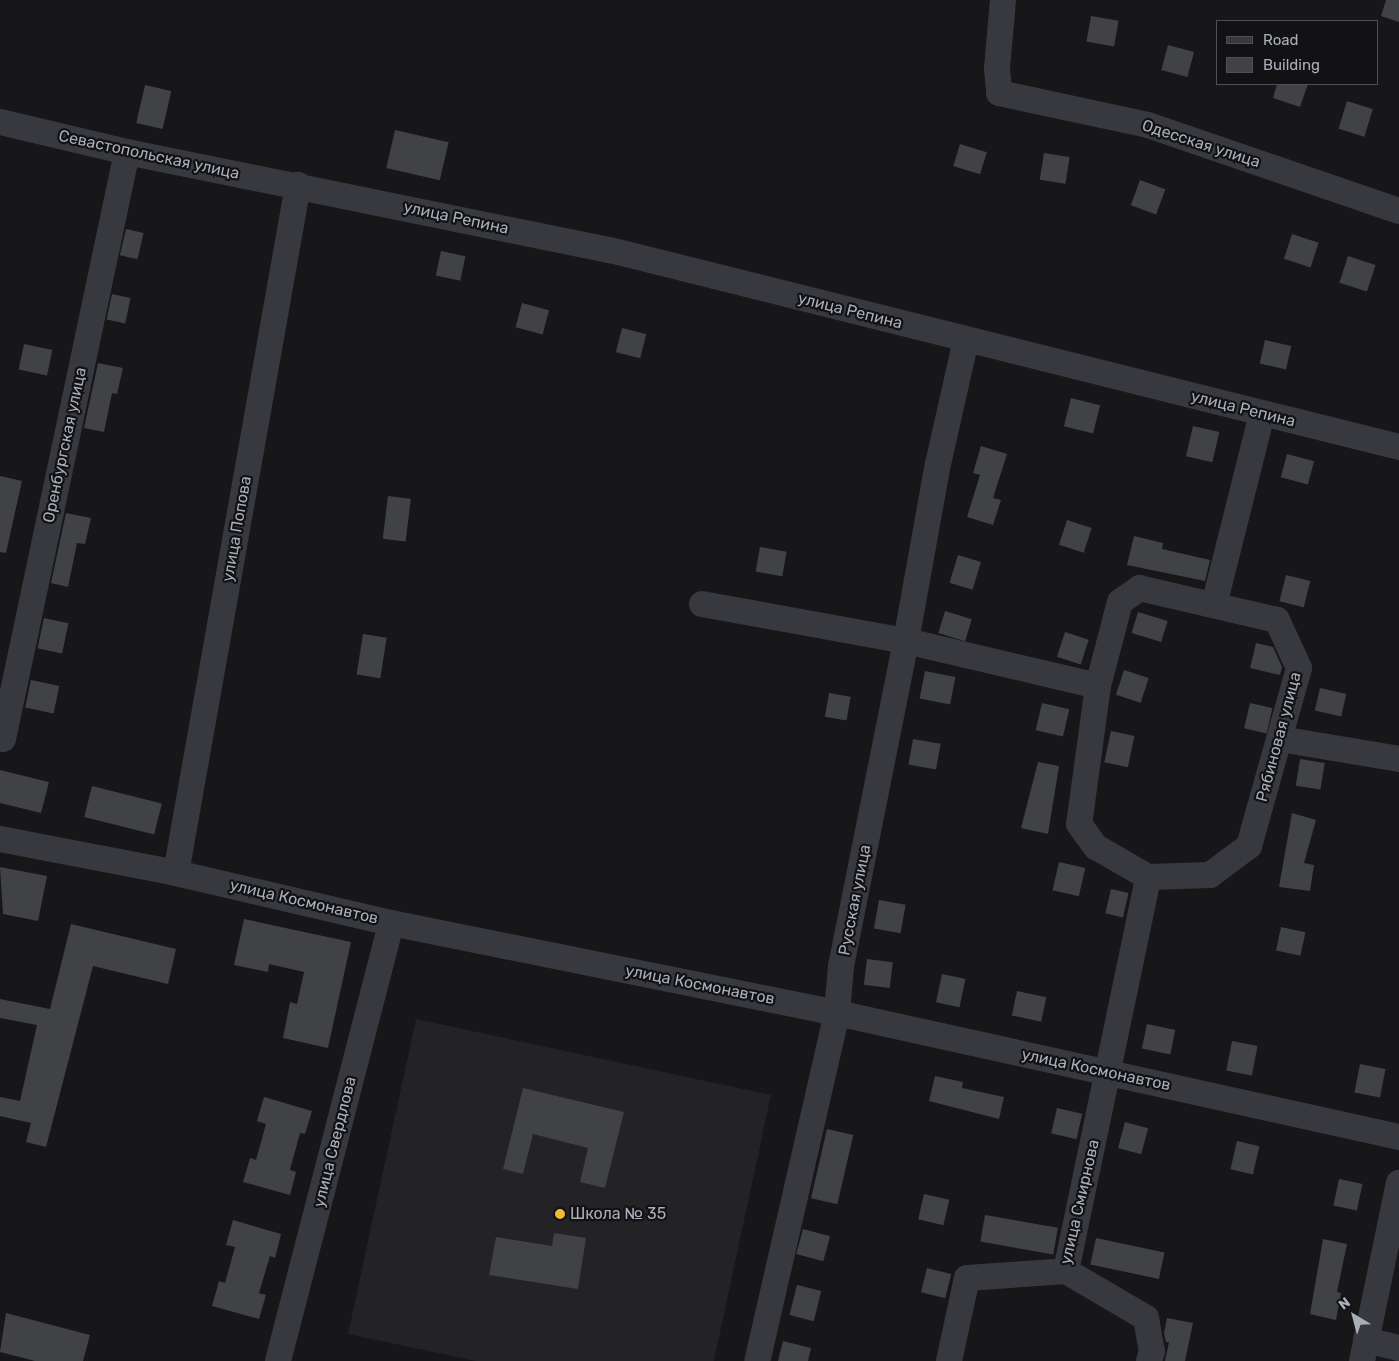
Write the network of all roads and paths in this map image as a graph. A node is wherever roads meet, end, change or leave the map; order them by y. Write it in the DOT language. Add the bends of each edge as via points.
graph roads {
  1 [pos="1003,0"];
  2 [pos="0,122"];
  3 [pos="127,152"];
  4 [pos="298,185"];
  5 [pos="1399,210"];
  6 [pos="966,340"];
  7 [pos="1262,414"];
  8 [pos="1399,448"];
  9 [pos="702,604"];
  10 [pos="1214,605"];
  11 [pos="906,641"];
  12 [pos="1098,686"];
  13 [pos="3,739"];
  14 [pos="1280,739"];
  15 [pos="1399,759"];
  16 [pos="0,839"];
  17 [pos="176,873"];
  18 [pos="1148,877"];
  19 [pos="391,923"];
  20 [pos="837,1013"];
  21 [pos="1109,1073"];
  22 [pos="1399,1136"];
  23 [pos="1399,1183"];
  24 [pos="1066,1270"];
  25 [pos="1399,1348"];
  26 [pos="1364,1351"];
  27 [pos="278,1361"];
  28 [pos="757,1361"];
  29 [pos="949,1361"];
  30 [pos="1149,1361"];
  1 -- 5 [label="street, Одесская улица" via="997,68 999,93 1148,125"];
  2 -- 3 [label="street, Севастопольская улица"];
  3 -- 4 [label="street, Севастопольская улица"];
  3 -- 13 [label="street, Оренбургская улица"];
  4 -- 6 [label="street, улица Репина" via="610,250"];
  4 -- 17 [label="street, улица Попова"];
  6 -- 7 [label="street, улица Репина"];
  6 -- 11 [label="street, Русская улица" via="938,464"];
  7 -- 8 [label="street, улица Репина"];
  7 -- 10 [label="street"];
  9 -- 11 [label="street"];
  10 -- 12 [label="street, Рябиновая улица" via="1140,588 1120,602"];
  10 -- 14 [label="street, Рябиновая улица" via="1277,620 1299,668"];
  11 -- 12 [label="street"];
  11 -- 20 [label="street, Русская улица" via="841,967"];
  12 -- 18 [label="street, Рябиновая улица" via="1079,824 1096,847"];
  14 -- 15 [label="street"];
  14 -- 18 [label="street, Рябиновая улица" via="1249,846 1210,875"];
  16 -- 17 [label="street, улица Космонавтов"];
  17 -- 19 [label="street, улица Космонавтов"];
  18 -- 21 [label="street"];
  19 -- 20 [label="street, улица Космонавтов"];
  19 -- 27 [label="street, улица Свердлова"];
  20 -- 21 [label="street, улица Космонавтов"];
  20 -- 28 [label="street, Русская улица"];
  21 -- 22 [label="street, улица Космонавтов"];
  21 -- 24 [label="street, улица Смирнова"];
  23 -- 26 [label="street"];
  24 -- 29 [label="street, улица Смирнова" via="967,1278"];
  24 -- 30 [label="street" via="1146,1318 1152,1351"];
  25 -- 26 [label="street"];
}
